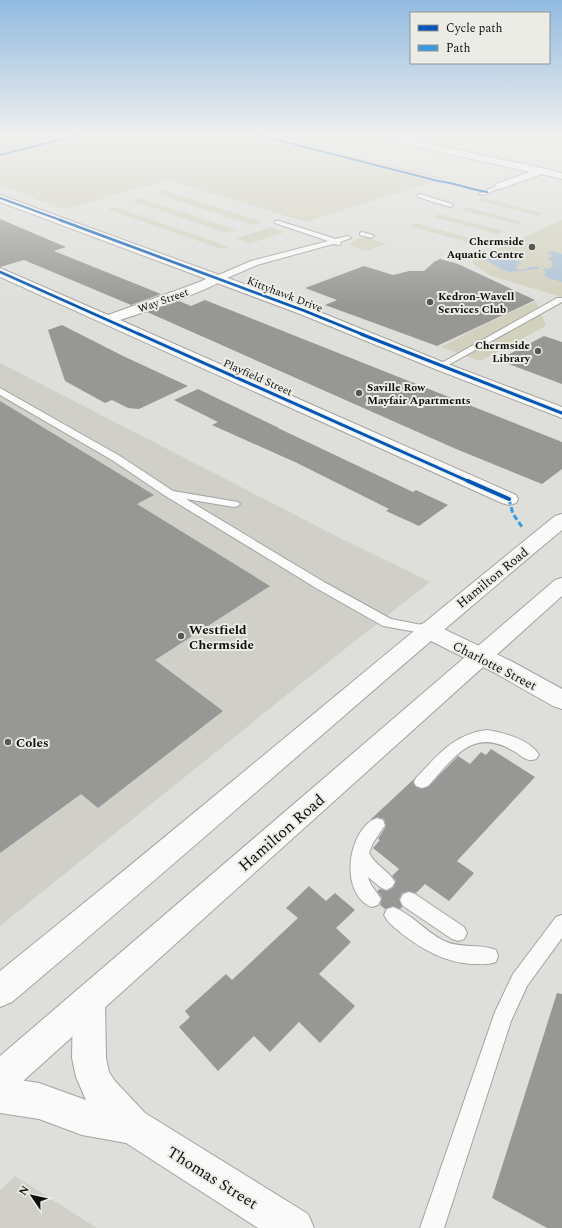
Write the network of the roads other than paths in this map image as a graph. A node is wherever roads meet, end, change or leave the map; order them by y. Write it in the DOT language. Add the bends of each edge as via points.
graph roads {
  1 [pos="490,190"];
  2 [pos="482,194"];
  3 [pos="420,196"];
  4 [pos="0,198"];
  5 [pos="450,205"];
  6 [pos="277,222"];
  7 [pos="362,234"];
  8 [pos="371,236"];
  9 [pos="348,238"];
  10 [pos="335,243"];
  11 [pos="346,246"];
  12 [pos="0,272"];
  13 [pos="217,279"];
  14 [pos="562,300"];
  15 [pos="108,320"];
  16 [pos="440,366"];
  17 [pos="0,391"];
  18 [pos="562,413"];
  19 [pos="168,493"];
  20 [pos="509,499"];
  21 [pos="234,504"];
  22 [pos="562,520"];
  23 [pos="562,585"];
  24 [pos="427,630"];
  25 [pos="480,656"];
  26 [pos="562,700"];
  27 [pos="531,754"];
  28 [pos="422,782"];
  29 [pos="377,825"];
  30 [pos="361,855"];
  31 [pos="386,882"];
  32 [pos="372,899"];
  33 [pos="409,900"];
  34 [pos="393,915"];
  35 [pos="562,923"];
  36 [pos="458,933"];
  37 [pos="489,956"];
  38 [pos="0,991"];
  39 [pos="89,1001"];
  40 [pos="0,1079"];
  41 [pos="0,1095"];
  42 [pos="132,1126"];
  43 [pos="294,1228"];
  44 [pos="432,1228"];
  1 -- 2 [label="lane"];
  3 -- 5 [label="lane"];
  4 -- 13 [label="street, Kittyhawk Drive"];
  6 -- 10 [label="lane" via="325,237"];
  7 -- 8 [label="lane"];
  9 -- 10 [label="lane"];
  10 -- 11 [label="lane"];
  10 -- 13 [label="lane" via="254,263"];
  12 -- 15 [label="street, Playfield Street"];
  13 -- 15 [label="street, Way Street"];
  13 -- 16 [label="street, Kittyhawk Drive" via="334,322"];
  14 -- 16 [label="lane"];
  15 -- 20 [label="street, Playfield Street"];
  16 -- 18 [label="street, Kittyhawk Drive"];
  17 -- 19 [label="lane" via="116,458"];
  19 -- 21 [label="lane"];
  19 -- 24 [label="lane" via="388,623"];
  22 -- 24 [label="street, Hamilton Road"];
  23 -- 25 [label="street, Hamilton Road"];
  24 -- 25 [label="street, Charlotte Street"];
  24 -- 38 [label="street, Hamilton Road"];
  25 -- 26 [label="street, Charlotte Street"];
  25 -- 39 [label="street, Hamilton Road"];
  27 -- 28 [label="lane" via="500,737 483,734 460,744"];
  29 -- 30 [label="lane" via="366,838"];
  30 -- 31 [label="lane" via="368,867"];
  30 -- 32 [label="lane" via="359,879"];
  33 -- 36 [label="lane"];
  34 -- 37 [label="lane" via="443,950 456,954"];
  35 -- 44 [label="lane" via="520,980 502,1019"];
  39 -- 40 [label="street, Hamilton Road"];
  39 -- 42 [label="street, Thomas Street" via="89,1058 93,1077 102,1094"];
  41 -- 42 [label="street, Thomas Street" via="39,1101 82,1117"];
  42 -- 43 [label="street, Thomas Street"];
}
